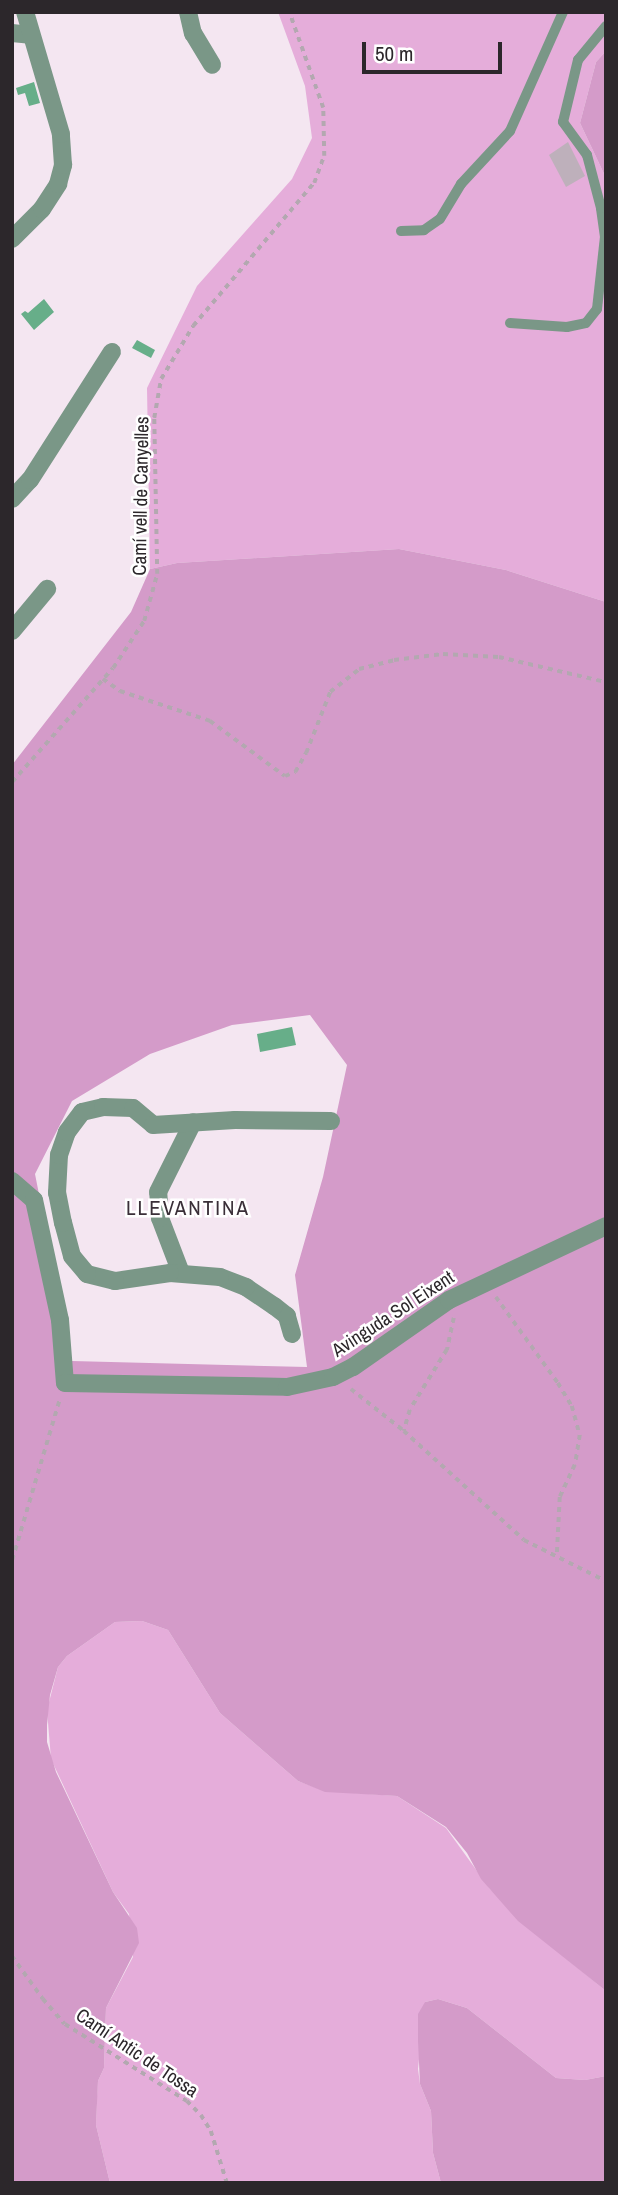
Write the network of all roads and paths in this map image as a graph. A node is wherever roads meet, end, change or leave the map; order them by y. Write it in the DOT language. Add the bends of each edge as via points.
graph roads {
  1 [pos="25,12"];
  2 [pos="188,12"];
  3 [pos="289,12"];
  4 [pos="563,12"];
  5 [pos="606,26"];
  6 [pos="21,34"];
  7 [pos="212,65"];
  8 [pos="401,231"];
  9 [pos="12,239"];
  10 [pos="601,310"];
  11 [pos="510,323"];
  12 [pos="112,352"];
  13 [pos="12,499"];
  14 [pos="47,589"];
  15 [pos="12,631"];
  16 [pos="103,679"];
  17 [pos="606,682"];
  18 [pos="12,782"];
  19 [pos="331,1121"];
  20 [pos="193,1122"];
  21 [pos="12,1181"];
  22 [pos="57,1192"];
  23 [pos="34,1200"];
  24 [pos="606,1226"];
  25 [pos="181,1273"];
  26 [pos="486,1282"];
  27 [pos="449,1300"];
  28 [pos="292,1334"];
  29 [pos="339,1374"];
  30 [pos="65,1382"];
  31 [pos="404,1431"];
  32 [pos="557,1556"];
  33 [pos="12,1560"];
  34 [pos="606,1581"];
  35 [pos="12,1956"];
  36 [pos="227,2183"];
  1 -- 6 [label="street"];
  2 -- 7 [label="street" via="193,33"];
  3 -- 16 [label="path, Camí vell de Canyelles" via="323,108 324,156 314,183 193,326 162,379 154,418 157,574 152,603"];
  4 -- 8 [label="lane" via="510,131 461,184 440,219 424,230"];
  5 -- 10 [label="lane" via="578,60 563,122 587,155 601,208 605,237"];
  6 -- 9 [label="street" via="61,134 63,165 58,184 42,209"];
  10 -- 11 [label="lane" via="586,323 567,327"];
  12 -- 13 [label="street" via="30,480"];
  14 -- 15 [label="street"];
  16 -- 17 [label="path" via="120,691 210,722 285,776 295,772 306,753 330,692 359,669 443,654 499,657"];
  16 -- 18 [label="path, Camí vell de Canyelles"];
  19 -- 20 [label="street"];
  20 -- 22 [label="street" via="153,1125 133,1108 82,1112 66,1132 59,1155"];
  20 -- 25 [label="street" via="158,1192 160,1218"];
  21 -- 23 [label="street"];
  22 -- 23 [label="street"];
  22 -- 25 [label="street" via="72,1256 87,1274 115,1281"];
  23 -- 30 [label="street" via="60,1320"];
  24 -- 26 [label="street, Avinguda Sol Eixent"];
  25 -- 28 [label="street" via="220,1277 246,1287 287,1316"];
  26 -- 27 [label="street, Avinguda Sol Eixent"];
  26 -- 32 [label="path" via="558,1383 577,1425 575,1465 561,1497"];
  27 -- 29 [label="street, Avinguda Sol Eixent"];
  27 -- 31 [label="path" via="454,1325 447,1350 410,1410"];
  29 -- 30 [label="street, Avinguda Sol Eixent" via="287,1387"];
  29 -- 31 [label="path" via="347,1386"];
  30 -- 33 [label="path"];
  31 -- 32 [label="path" via="524,1540"];
  32 -- 34 [label="path"];
  35 -- 36 [label="path, Camí Antic de Tossa" via="65,2024 187,2101 201,2115"];
}
